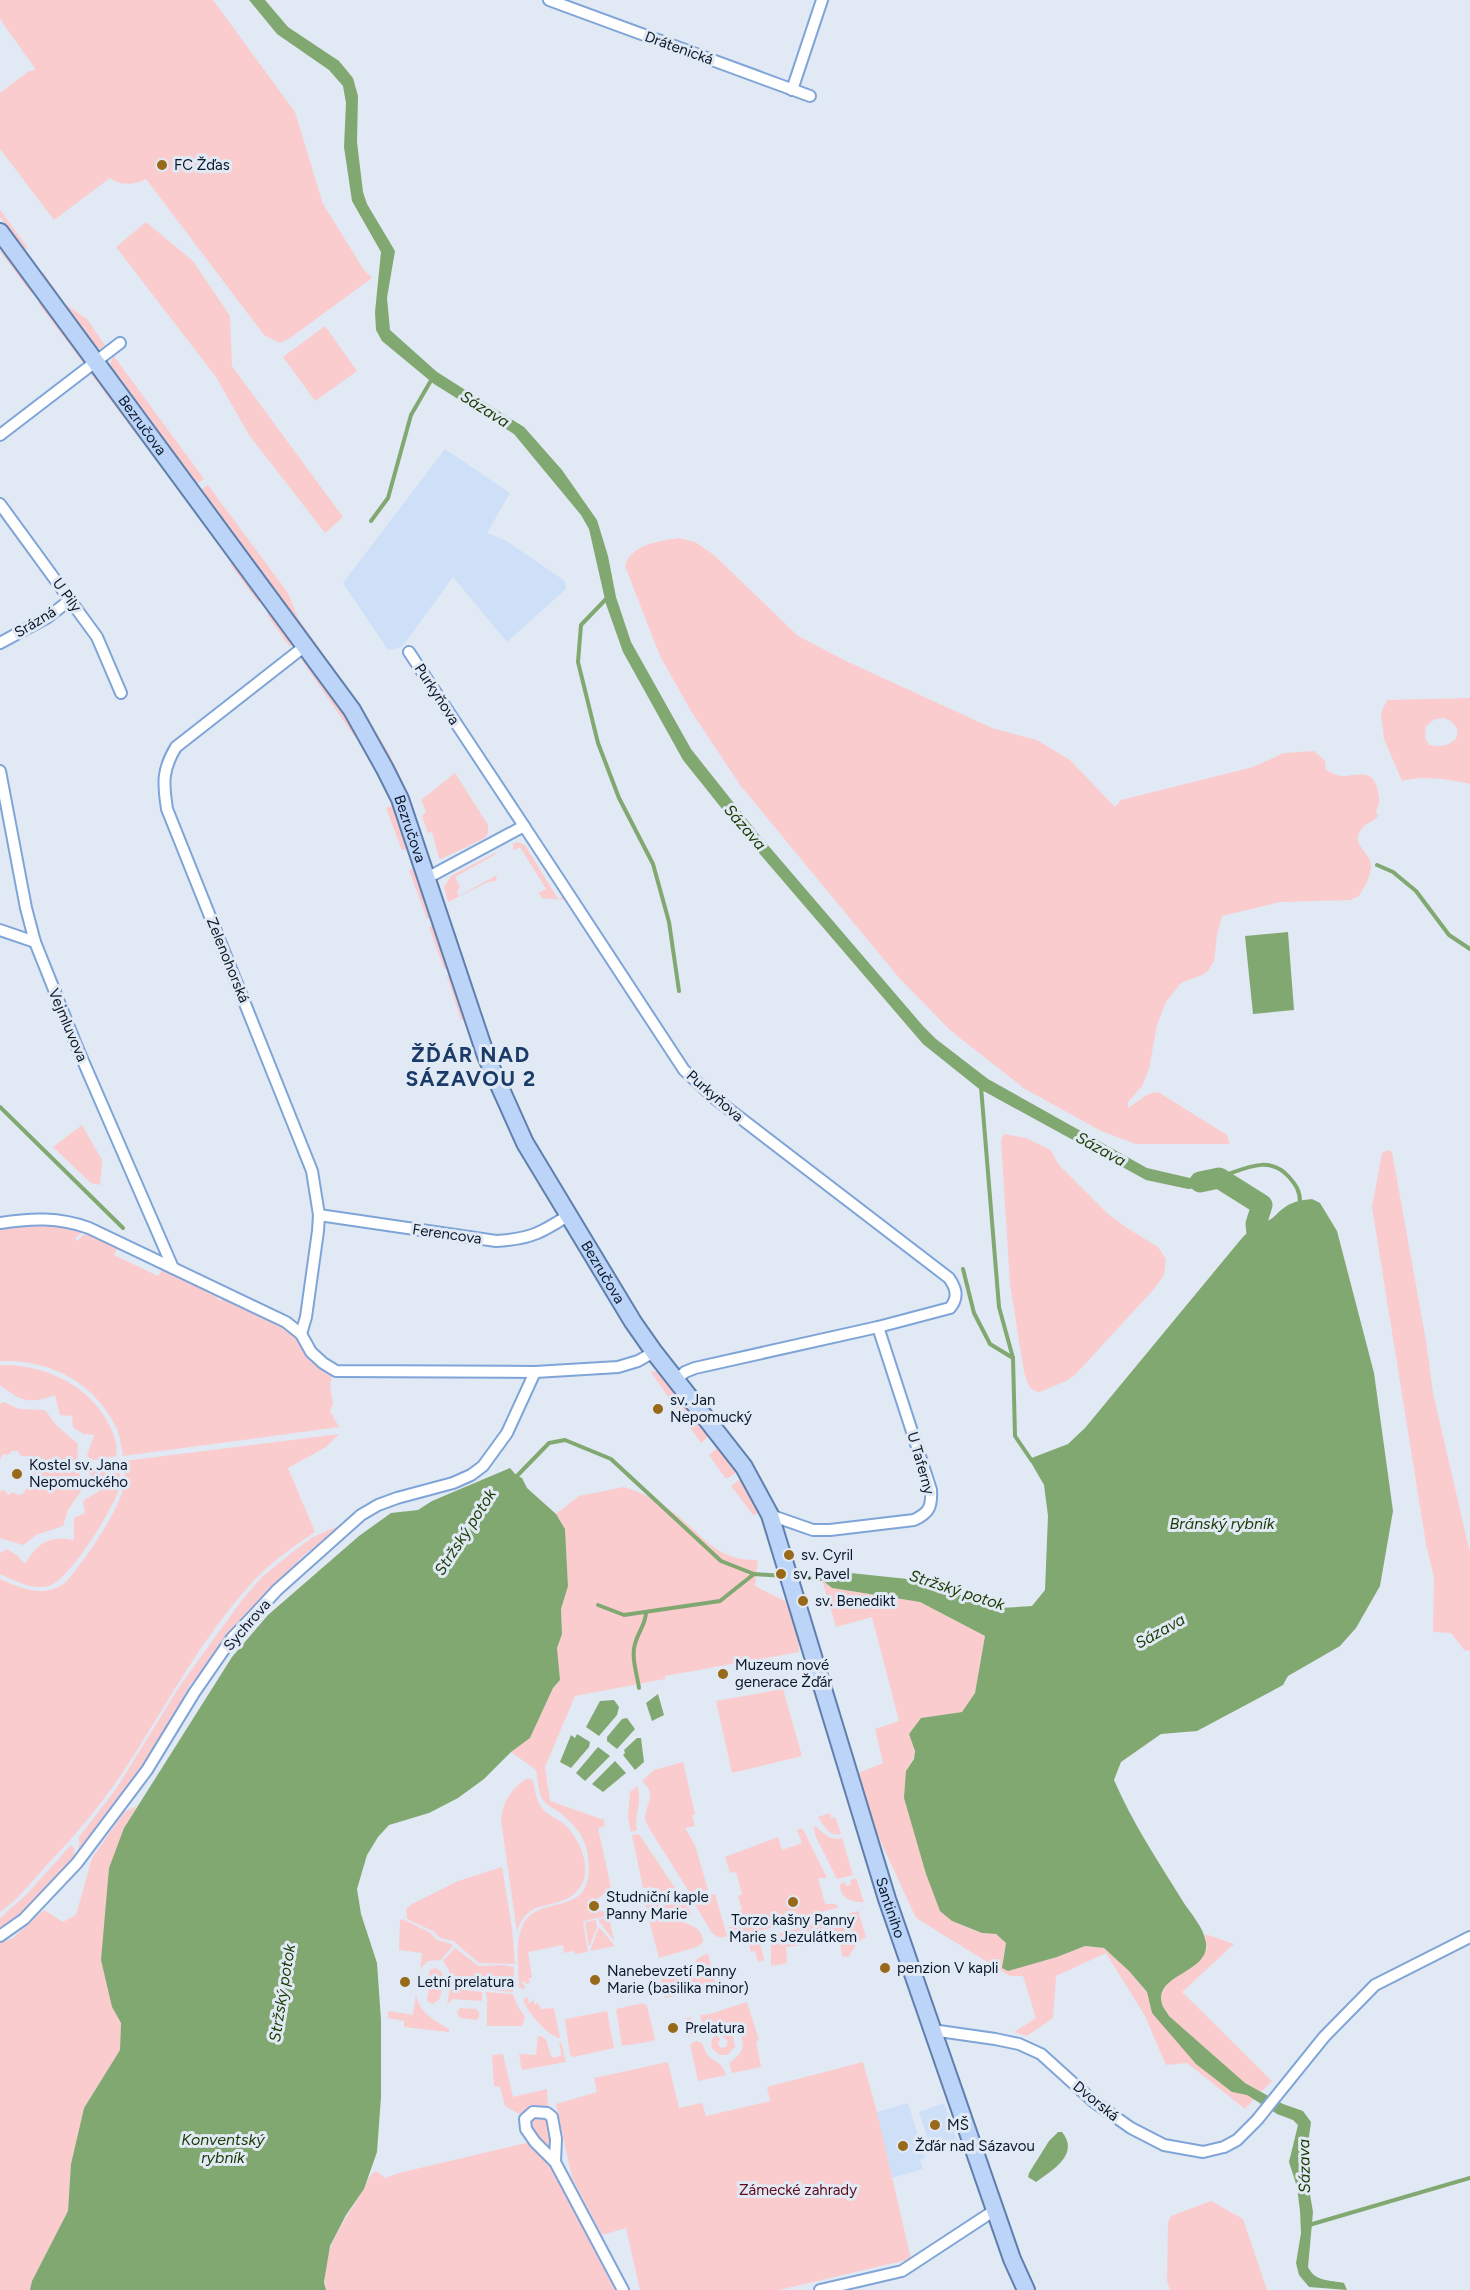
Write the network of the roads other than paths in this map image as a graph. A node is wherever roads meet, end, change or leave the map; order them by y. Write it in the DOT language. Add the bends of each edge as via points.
graph roads {
  1 [pos="549,0"];
  2 [pos="822,0"];
  3 [pos="792,90"];
  4 [pos="810,96"];
  5 [pos="0,232"];
  6 [pos="120,344"];
  7 [pos="96,362"];
  8 [pos="0,435"];
  9 [pos="0,504"];
  10 [pos="70,600"];
  11 [pos="0,643"];
  12 [pos="305,646"];
  13 [pos="409,652"];
  14 [pos="121,693"];
  15 [pos="0,771"];
  16 [pos="524,826"];
  17 [pos="427,878"];
  18 [pos="0,930"];
  19 [pos="35,942"];
  20 [pos="319,1215"];
  21 [pos="569,1215"];
  22 [pos="0,1222"];
  23 [pos="173,1268"];
  24 [pos="878,1327"];
  25 [pos="301,1334"];
  26 [pos="654,1352"];
  27 [pos="535,1372"];
  28 [pos="676,1380"];
  29 [pos="770,1515"];
  30 [pos="0,1936"];
  31 [pos="1470,1937"];
  32 [pos="932,2030"];
  33 [pos="555,2162"];
  34 [pos="995,2210"];
  35 [pos="623,2290"];
  36 [pos="820,2290"];
  37 [pos="1026,2290"];
  1 -- 3 [label="street, Drátenická"];
  2 -- 3 [label="street"];
  3 -- 4 [label="street, Drátenická"];
  5 -- 7 [label="main road, Bezručova"];
  6 -- 7 [label="street"];
  7 -- 8 [label="street"];
  7 -- 12 [label="main road, Bezručova"];
  9 -- 10 [label="street, U Pily"];
  10 -- 11 [label="street, Srázná"];
  10 -- 14 [label="street, U Pily" via="97,637"];
  12 -- 17 [label="main road, Bezručova" via="352,710 386,769"];
  12 -- 20 [label="street, Zelenohorská" via="176,747 167,761 163,782 167,809 308,1159"];
  13 -- 16 [label="street, Purkyňova"];
  15 -- 19 [label="street, Vejmluvova"];
  16 -- 17 [label="street"];
  16 -- 24 [label="street, Purkyňova" via="684,1070 713,1097 954,1284 956,1297 951,1308"];
  17 -- 21 [label="main road, Bezručova" via="502,1094 525,1143"];
  18 -- 19 [label="street"];
  19 -- 23 [label="street, Vejmluvova"];
  20 -- 21 [label="street, Ferencova" via="496,1241 519,1240 541,1233"];
  20 -- 25 [label="street, Zelenohorská"];
  21 -- 26 [label="main road, Bezručova"];
  22 -- 23 [label="street" via="41,1217 76,1223"];
  23 -- 25 [label="street" via="286,1322"];
  24 -- 28 [label="street" via="695,1368"];
  24 -- 29 [label="street, U Taferny" via="931,1490 929,1511 914,1520 830,1530 813,1530"];
  25 -- 27 [label="street" via="311,1352 336,1371"];
  26 -- 27 [label="street" via="618,1367"];
  26 -- 28 [label="main road, Bezručova"];
  27 -- 30 [label="street, Sychrova" via="507,1433 483,1466 453,1483 397,1498 361,1515 277,1590 232,1638 147,1770 77,1863 24,1919"];
  28 -- 29 [label="main road, Bezručova" via="744,1467"];
  29 -- 32 [label="main road, Santiniho" via="887,1899"];
  31 -- 32 [label="street, Dvorská" via="1374,1985 1324,2037 1237,2140 1203,2152 1164,2145 1131,2128 1094,2102 1041,2054 1019,2044"];
  32 -- 34 [label="main road, Santiniho"];
  33 -- 33 [label="street" via="526,2129 525,2119 533,2112 552,2116"];
  33 -- 35 [label="street"];
  34 -- 36 [label="street" via="902,2271"];
  34 -- 37 [label="main road, Santiniho"];
}
